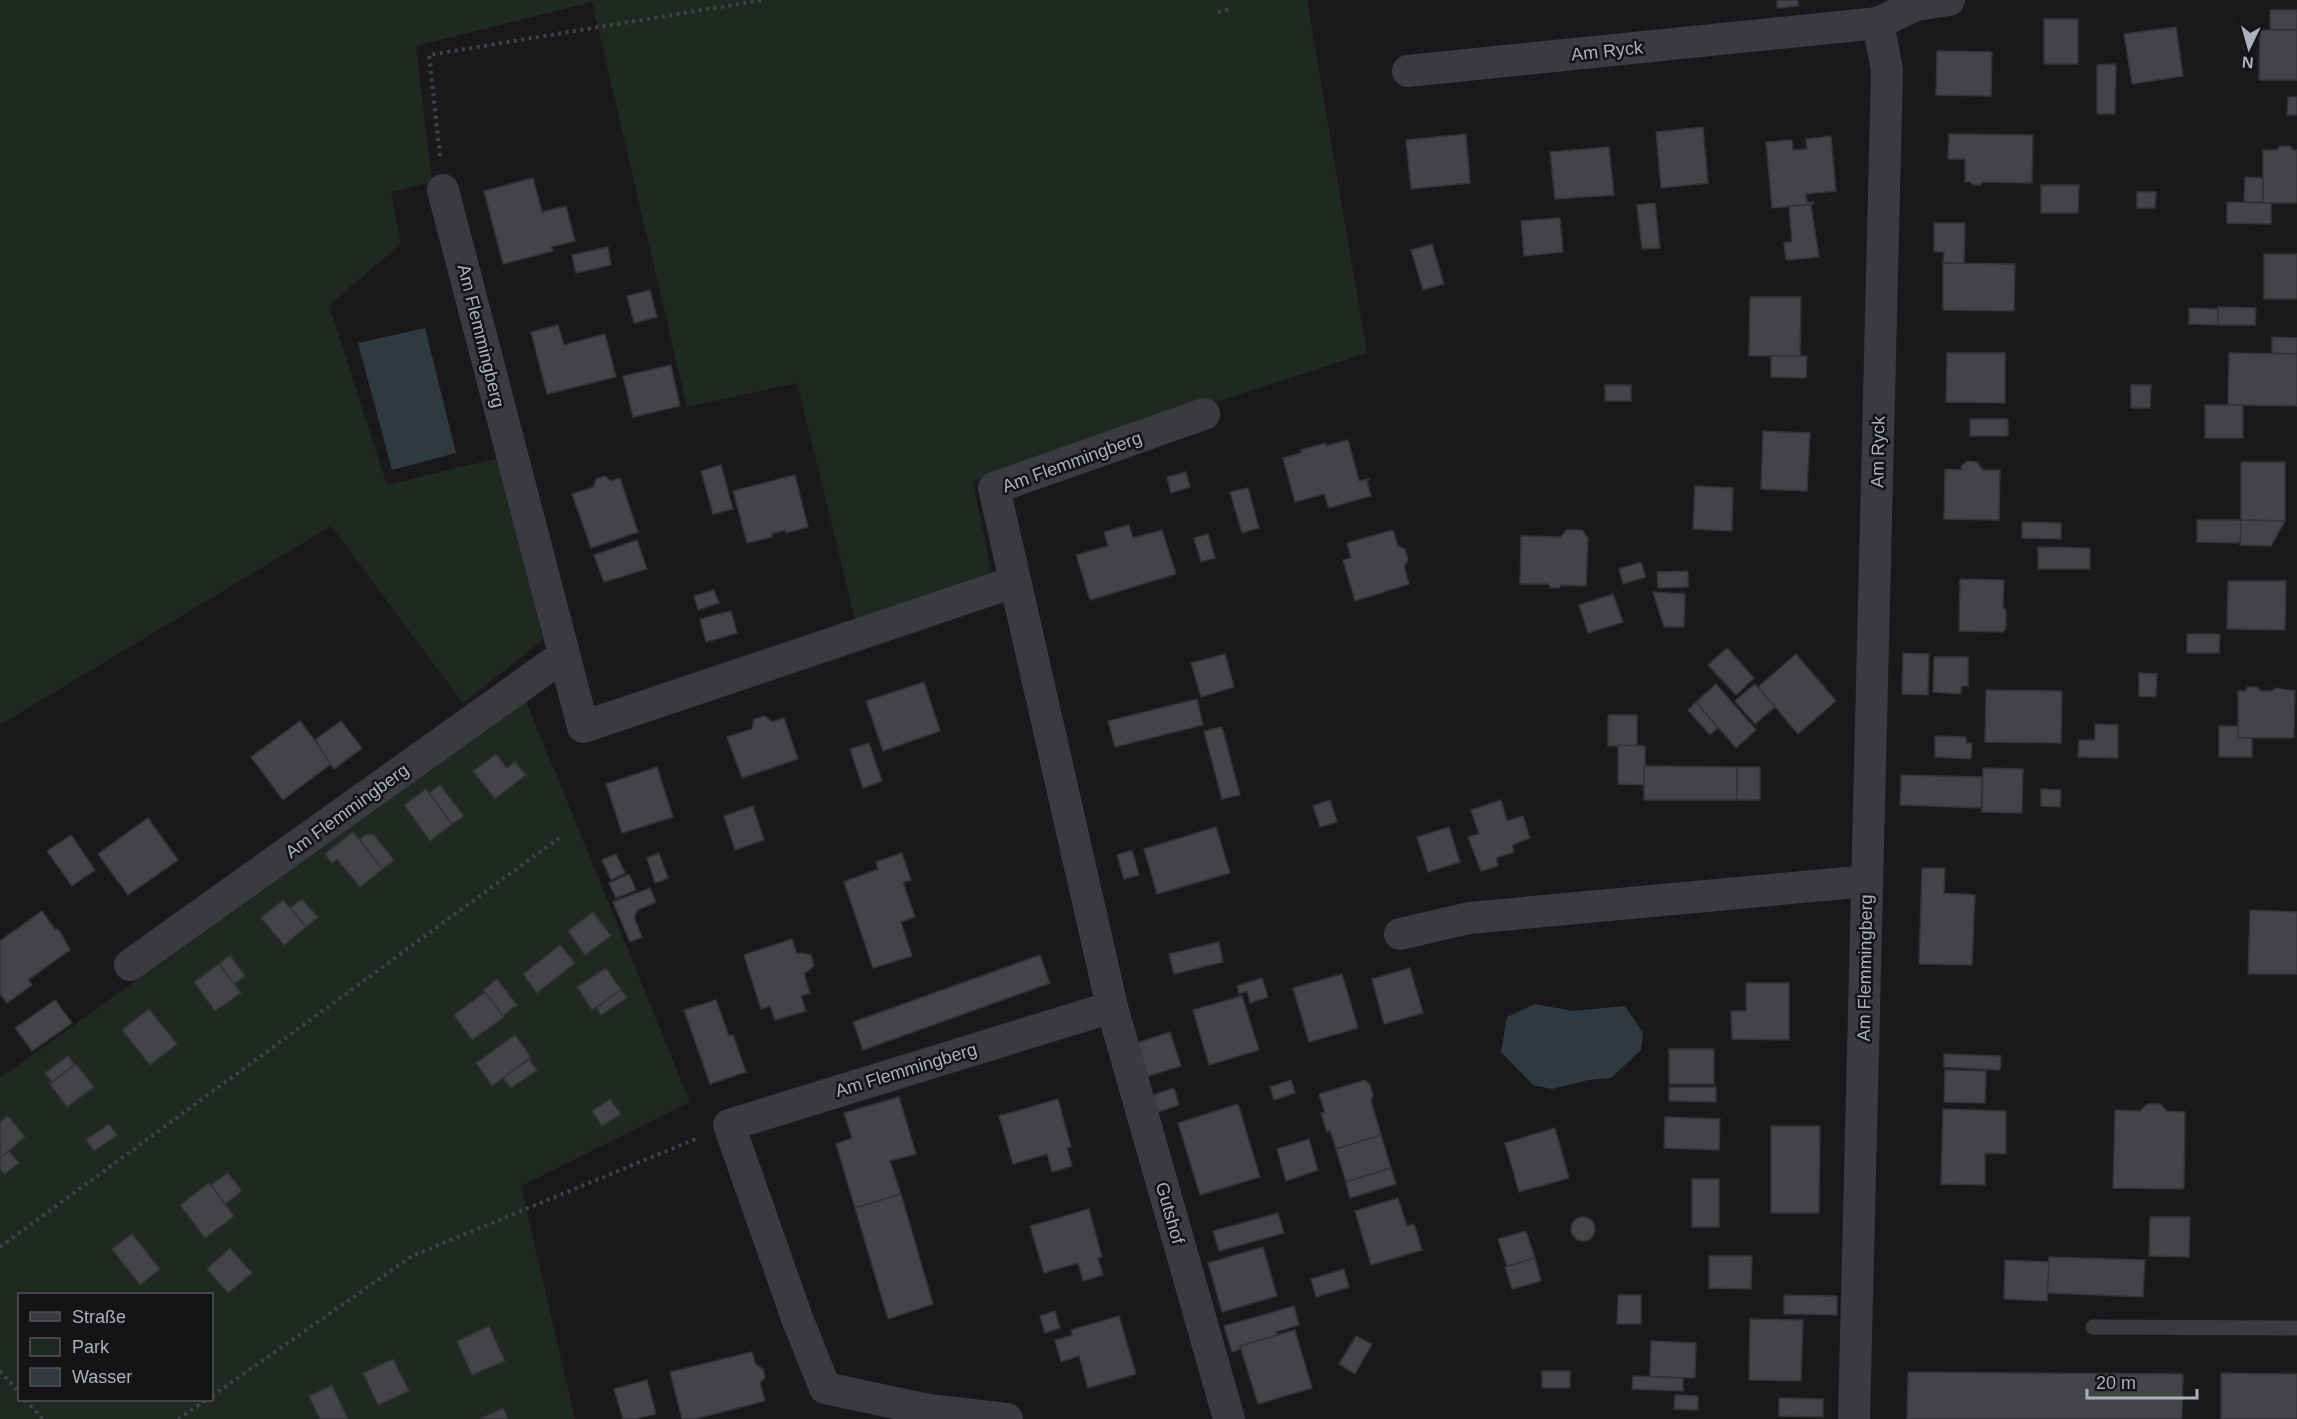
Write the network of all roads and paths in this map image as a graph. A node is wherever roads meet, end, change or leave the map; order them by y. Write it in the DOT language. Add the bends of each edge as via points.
graph roads {
  1 [pos="763,0"];
  2 [pos="1949,0"];
  3 [pos="1229,9"];
  4 [pos="1218,12"];
  5 [pos="1878,23"];
  6 [pos="1408,71"];
  7 [pos="443,190"];
  8 [pos="1204,414"];
  9 [pos="1014,582"];
  10 [pos="563,656"];
  11 [pos="563,835"];
  12 [pos="1867,880"];
  13 [pos="1400,934"];
  14 [pos="130,965"];
  15 [pos="1112,1006"];
  16 [pos="729,1125"];
  17 [pos="0,1247"];
  18 [pos="2094,1327"];
  19 [pos="2297,1328"];
  20 [pos="0,1371"];
  21 [pos="18,1391"];
  22 [pos="213,1395"];
  23 [pos="26,1401"];
  24 [pos="205,1401"];
  25 [pos="43,1419"];
  26 [pos="178,1419"];
  27 [pos="1007,1419"];
  28 [pos="1228,1419"];
  29 [pos="1854,1419"];
  1 -- 7 [label="path" via="429,55"];
  2 -- 5 [label="street, Am Ryck" via="1916,5"];
  3 -- 4 [label="path"];
  5 -- 6 [label="street, Am Ryck"];
  5 -- 12 [label="street, Am Ryck" via="1887,70"];
  7 -- 10 [label="street, Am Flemmingberg"];
  8 -- 9 [label="street, Am Flemmingberg" via="994,488"];
  9 -- 10 [label="street, Am Flemmingberg" via="583,727"];
  9 -- 15 [label="street, Am Flemmingberg"];
  10 -- 14 [label="street, Am Flemmingberg"];
  11 -- 17 [label="path"];
  12 -- 13 [label="street, Am Flemmingberg" via="1469,918"];
  12 -- 29 [label="street, Am Flemmingberg"];
  15 -- 16 [label="street, Am Flemmingberg"];
  15 -- 28 [label="street, Gutshof"];
  16 -- 22 [label="path" via="412,1256"];
  16 -- 27 [label="street" via="825,1388 928,1410"];
  18 -- 19 [label="lane"];
  20 -- 21 [label="path"];
  23 -- 25 [label="path"];
  24 -- 26 [label="path"];
}
